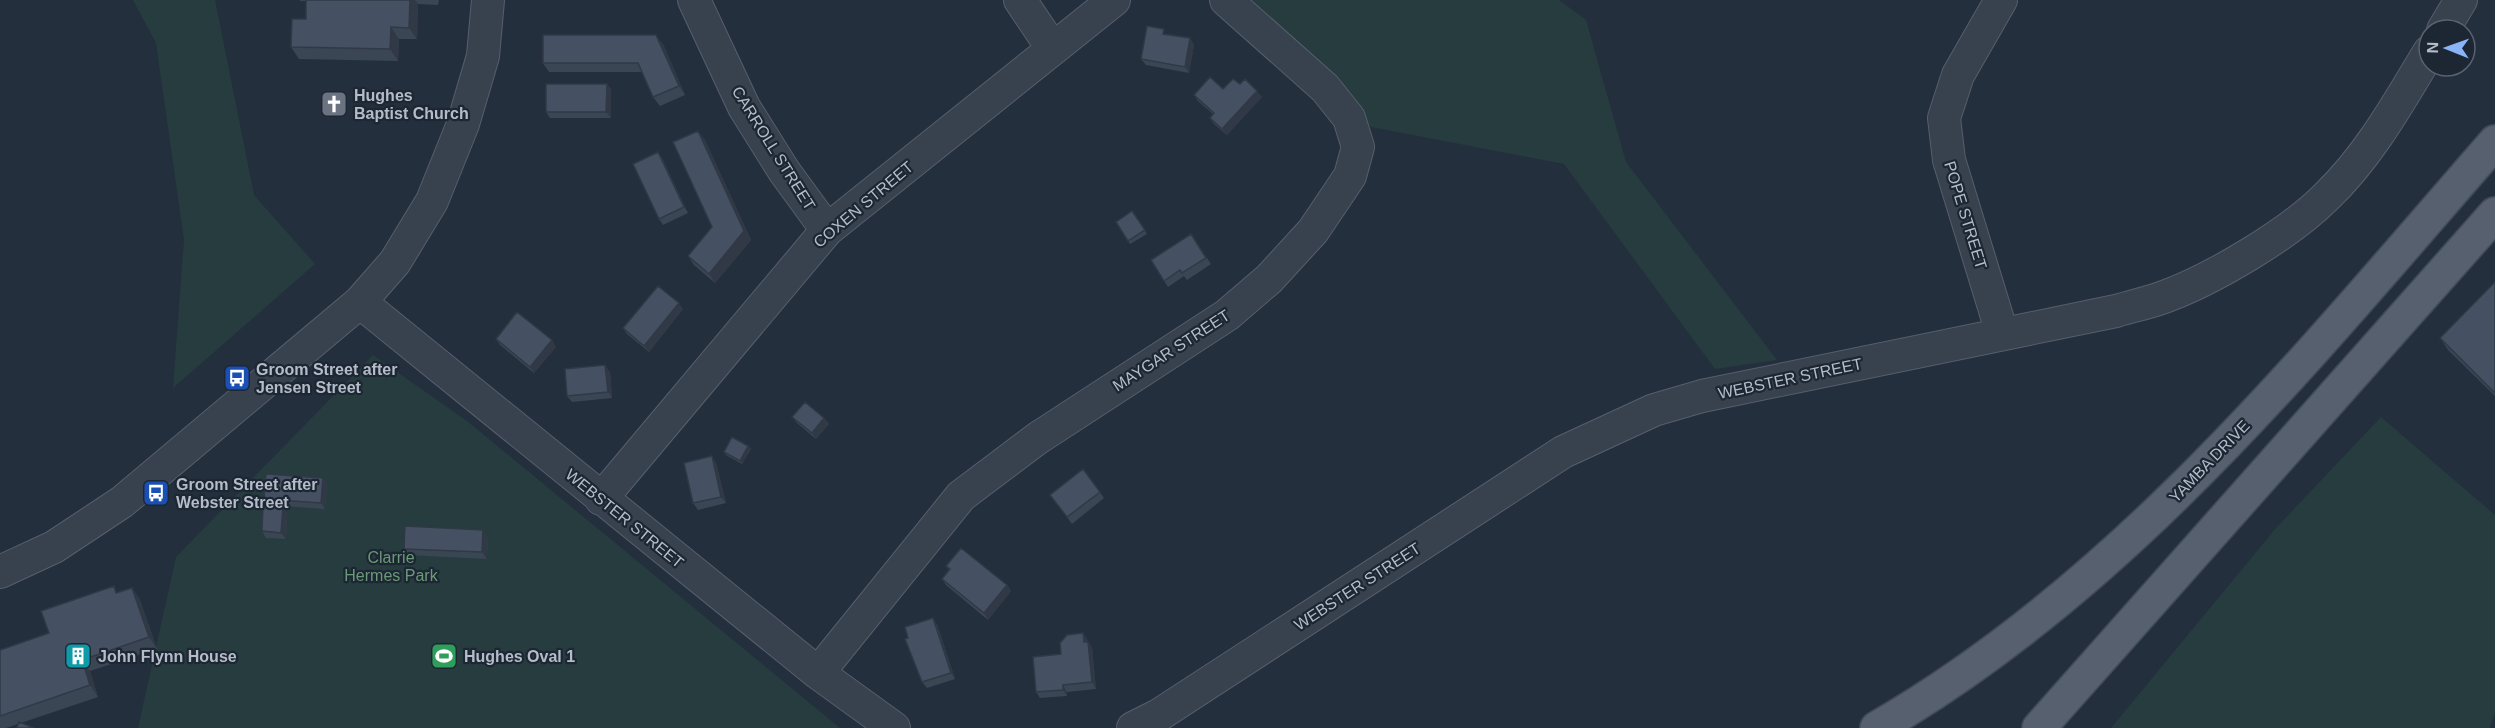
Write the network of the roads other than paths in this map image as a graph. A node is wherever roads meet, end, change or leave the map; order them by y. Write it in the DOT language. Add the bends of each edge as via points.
graph roads {
  1 [pos="488,0"];
  2 [pos="694,0"];
  3 [pos="1020,0"];
  4 [pos="1114,0"];
  5 [pos="1226,0"];
  6 [pos="2001,0"];
  7 [pos="2461,0"];
  8 [pos="2450,18"];
  9 [pos="1053,49"];
  10 [pos="2417,71"];
  11 [pos="2495,142"];
  12 [pos="2495,214"];
  13 [pos="827,230"];
  14 [pos="360,302"];
  15 [pos="2002,333"];
  16 [pos="601,499"];
  17 [pos="0,572"];
  18 [pos="818,673"];
  19 [pos="894,728"];
  20 [pos="1132,728"];
  21 [pos="1877,728"];
  22 [pos="2039,728"];
  1 -- 14 [label="street" via="483,56 463,124 432,201 395,262"];
  2 -- 13 [label="street, CARROLL STREET" via="744,107"];
  3 -- 9 [label="street"];
  4 -- 9 [label="street, COXEN STREET"];
  5 -- 18 [label="street, MAYGAR STREET" via="1325,88 1349,118 1358,147 1350,176 1313,231 1269,279 1227,315 1038,438 961,496"];
  6 -- 15 [label="street, POPE STREET" via="1958,75 1944,118 1948,160"];
  7 -- 8 [label="street"];
  9 -- 13 [label="street, COXEN STREET"];
  10 -- 15 [label="street, WEBSTER STREET" via="2365,153 2326,198 2267,243 2164,297 2116,311"];
  11 -- 21 [label="main road, YAMBA DRIVE" via="2248,421 2163,508 2087,577 1999,647"];
  12 -- 22 [label="main road"];
  13 -- 16 [label="street, COXEN STREET"];
  14 -- 16 [label="street, WEBSTER STREET"];
  14 -- 17 [label="street" via="122,502 54,548"];
  15 -- 20 [label="street, WEBSTER STREET" via="1702,396 1654,410 1610,429 1563,452 1160,715"];
  16 -- 18 [label="street, WEBSTER STREET"];
  18 -- 19 [label="street, WEBSTER STREET"];
}
